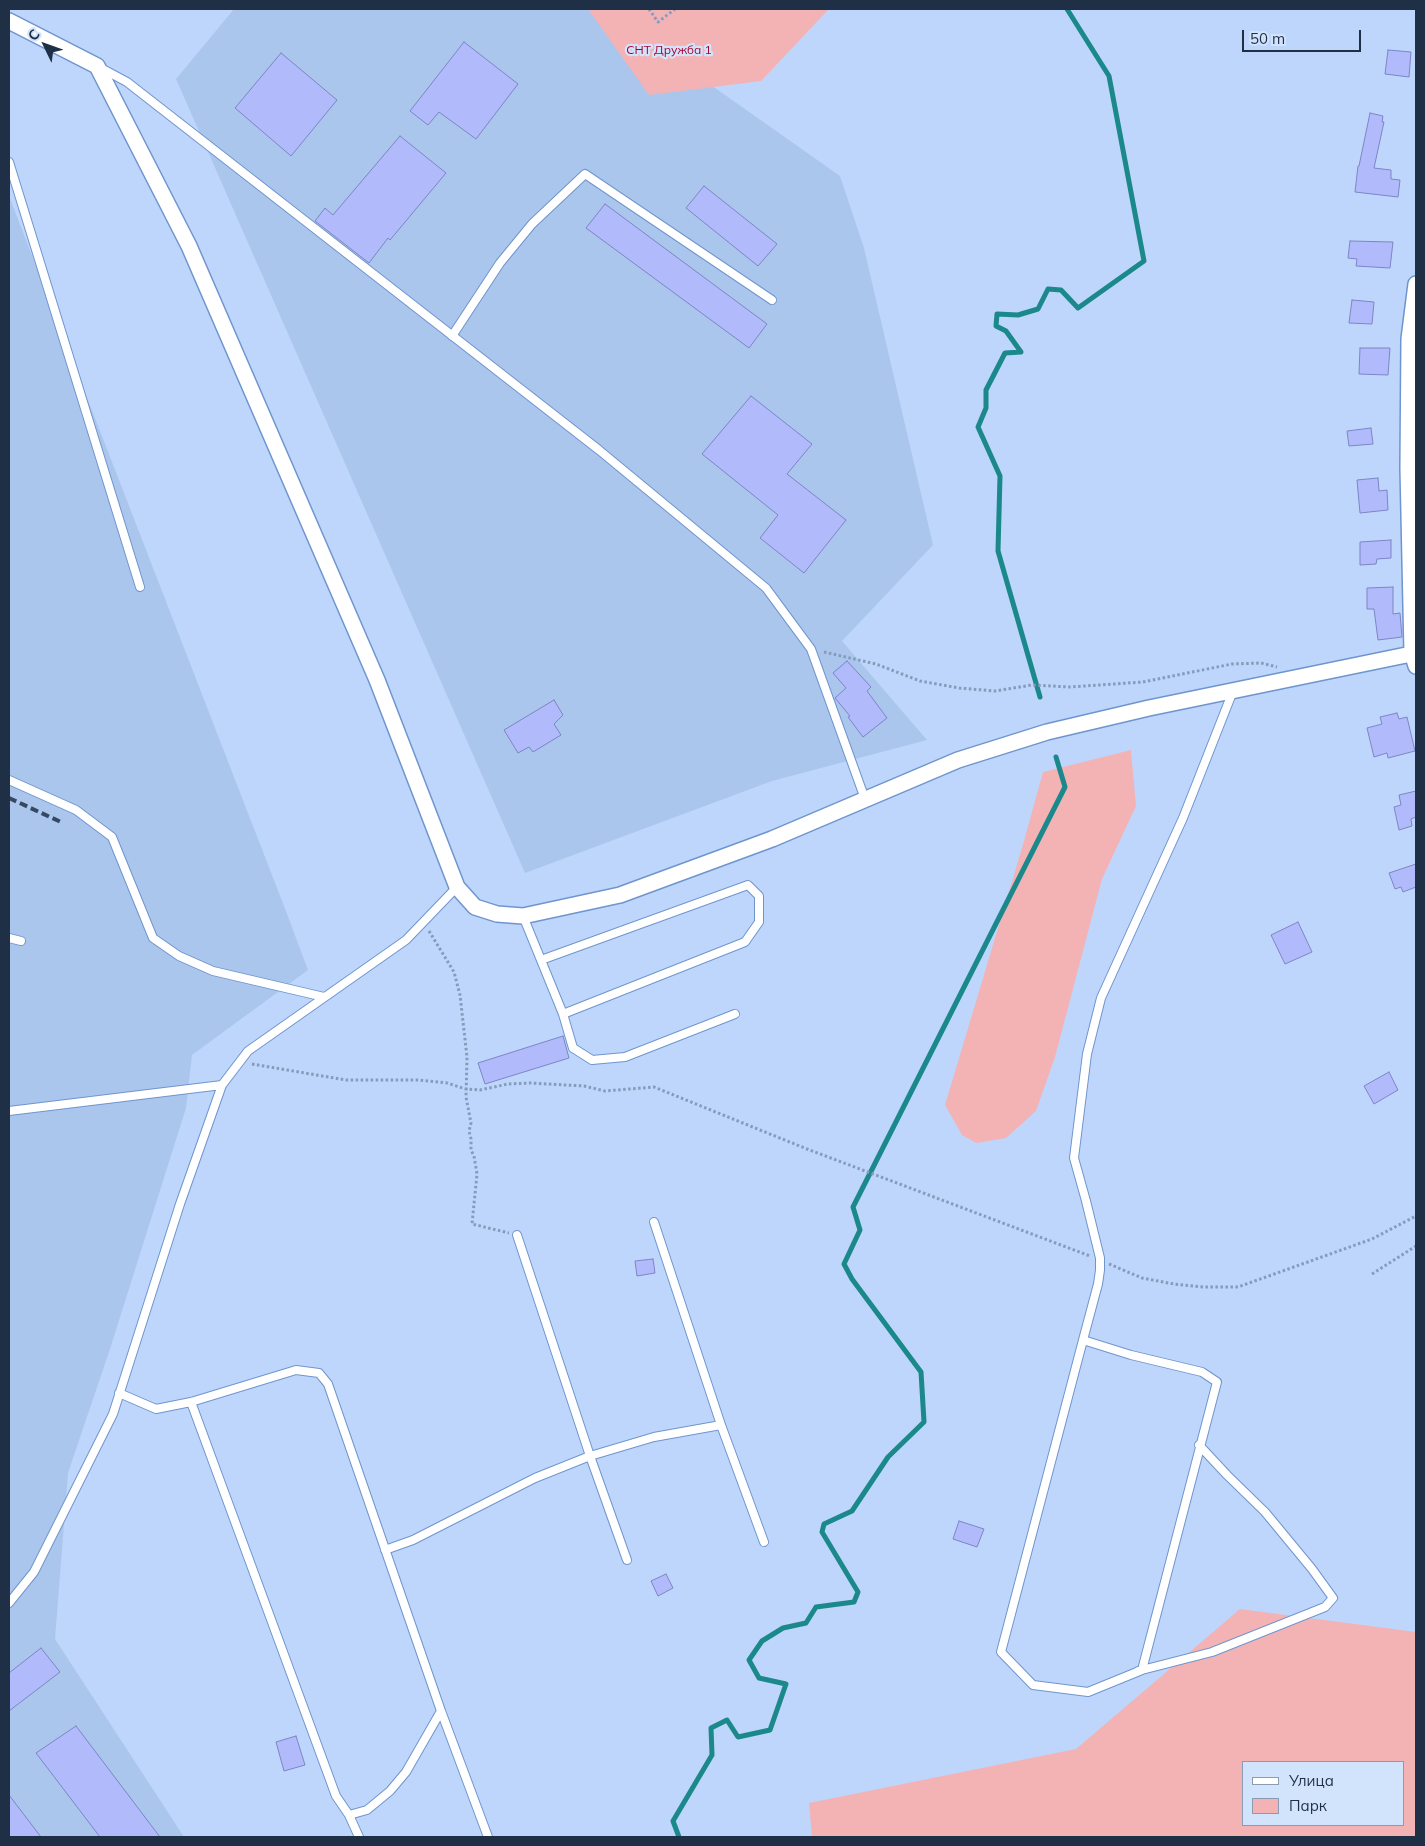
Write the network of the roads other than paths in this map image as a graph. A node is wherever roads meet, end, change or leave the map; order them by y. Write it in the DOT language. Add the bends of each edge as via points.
graph roads {
  1 [pos="9,21"];
  2 [pos="98,66"];
  3 [pos="9,162"];
  4 [pos="1416,284"];
  5 [pos="772,300"];
  6 [pos="452,336"];
  7 [pos="140,587"];
  8 [pos="1415,657"];
  9 [pos="1233,690"];
  10 [pos="9,780"];
  11 [pos="865,799"];
  12 [pos="457,887"];
  13 [pos="523,916"];
  14 [pos="9,938"];
  15 [pos="21,940"];
  16 [pos="541,960"];
  17 [pos="324,997"];
  18 [pos="563,1014"];
  19 [pos="735,1014"];
  20 [pos="222,1085"];
  21 [pos="9,1111"];
  22 [pos="654,1222"];
  23 [pos="517,1235"];
  24 [pos="1083,1340"];
  25 [pos="119,1394"];
  26 [pos="191,1402"];
  27 [pos="721,1425"];
  28 [pos="1200,1445"];
  29 [pos="590,1456"];
  30 [pos="764,1542"];
  31 [pos="385,1550"];
  32 [pos="627,1560"];
  33 [pos="9,1603"];
  34 [pos="1134,1672"];
  35 [pos="441,1711"];
  36 [pos="348,1814"];
  37 [pos="359,1837"];
  38 [pos="488,1837"];
  1 -- 2 [label="street"];
  2 -- 6 [label="lane" via="127,82"];
  2 -- 12 [label="street" via="189,246 377,680"];
  3 -- 7 [label="lane"];
  4 -- 8 [label="street" via="1409,339 1408,468"];
  5 -- 6 [label="lane" via="585,174 532,224 500,262"];
  6 -- 11 [label="lane" via="599,450 766,588 811,649"];
  8 -- 9 [label="street"];
  9 -- 11 [label="street" via="1047,732 958,760"];
  9 -- 24 [label="lane" via="1183,818 1101,998 1087,1054 1074,1158 1100,1270"];
  10 -- 17 [label="lane" via="76,810 112,837 153,938 172,952 213,971"];
  11 -- 13 [label="street" via="772,839 620,895"];
  12 -- 13 [label="street" via="475,907 498,914"];
  12 -- 17 [label="lane" via="406,940"];
  13 -- 16 [label="lane"];
  14 -- 15 [label="lane"];
  16 -- 18 [label="lane"];
  16 -- 18 [label="lane" via="748,885 759,896 760,922 746,942"];
  17 -- 20 [label="lane" via="248,1051"];
  18 -- 19 [label="lane" via="573,1048 592,1060 625,1057"];
  20 -- 21 [label="lane"];
  20 -- 25 [label="lane"];
  22 -- 27 [label="lane"];
  23 -- 29 [label="lane"];
  24 -- 28 [label="lane" via="1202,1372 1217,1382"];
  24 -- 34 [label="lane" via="1001,1652 1033,1685 1088,1692"];
  25 -- 26 [label="lane" via="156,1408"];
  25 -- 33 [label="lane" via="113,1414 34,1572"];
  26 -- 31 [label="lane" via="296,1370 319,1373 328,1384"];
  26 -- 36 [label="lane" via="336,1796"];
  27 -- 29 [label="lane" via="654,1437"];
  27 -- 30 [label="lane"];
  28 -- 34 [label="lane" via="1142,1670"];
  28 -- 34 [label="lane" via="1265,1512 1333,1598 1325,1607 1212,1652"];
  29 -- 31 [label="lane" via="535,1478 413,1540"];
  29 -- 32 [label="lane"];
  31 -- 35 [label="lane"];
  35 -- 36 [label="lane" via="406,1772 390,1791 367,1810"];
  35 -- 38 [label="lane"];
  36 -- 37 [label="lane"];
}
